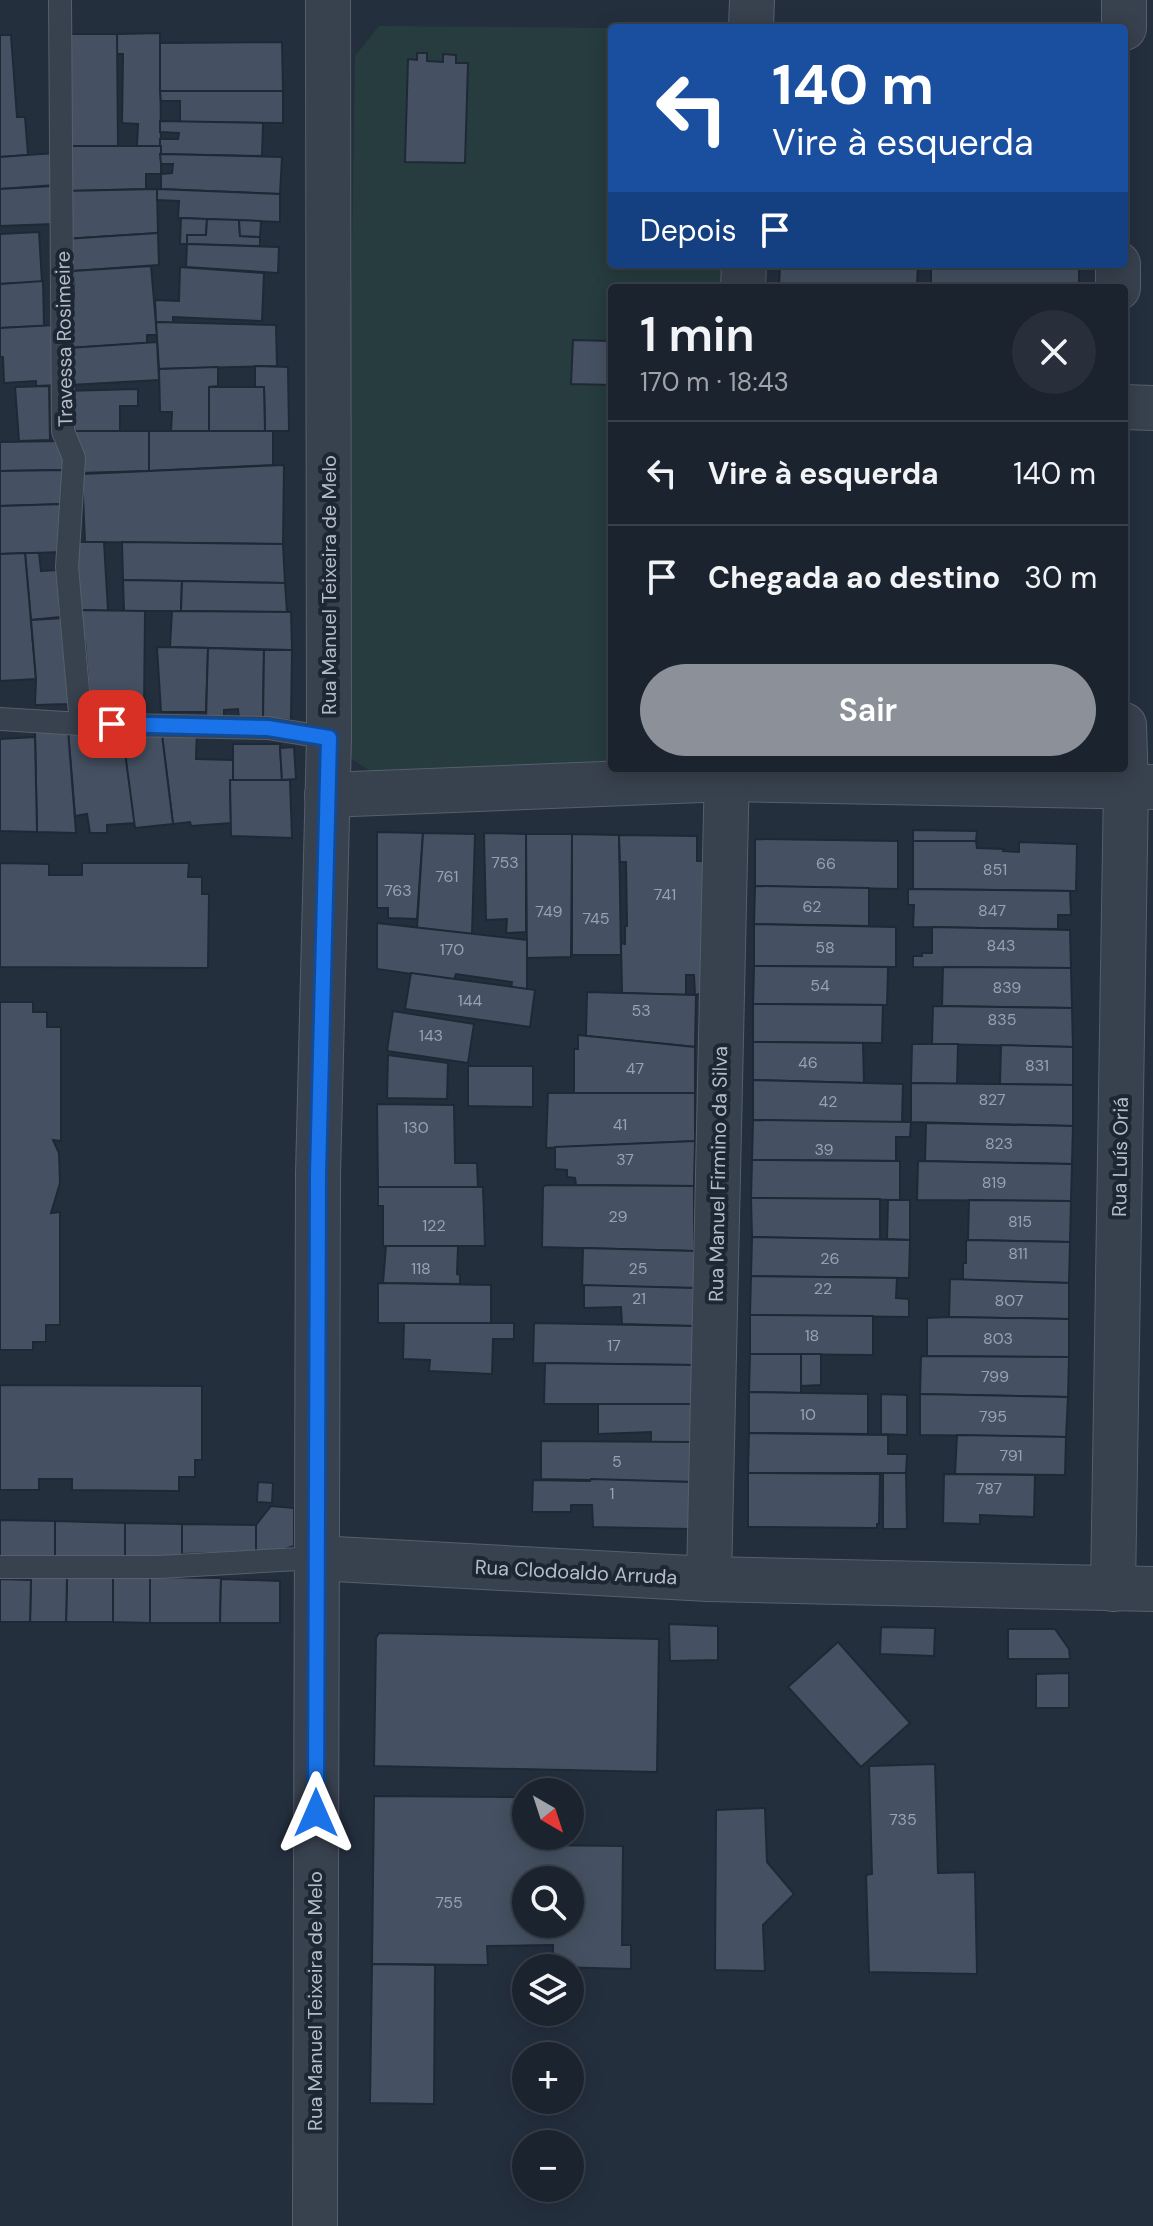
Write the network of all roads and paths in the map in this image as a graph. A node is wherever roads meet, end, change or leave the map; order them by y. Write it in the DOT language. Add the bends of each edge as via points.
graph roads {
  1 [pos="60,0"];
  2 [pos="328,0"];
  3 [pos="752,0"];
  4 [pos="1124,0"];
  5 [pos="751,24"];
  6 [pos="1124,24"];
  7 [pos="1128,407"];
  8 [pos="1153,408"];
  9 [pos="0,719"];
  10 [pos="81,724"];
  11 [pos="329,738"];
  12 [pos="1128,742"];
  13 [pos="727,773"];
  14 [pos="1139,787"];
  15 [pos="327,795"];
  16 [pos="316,1558"];
  17 [pos="0,1567"];
  18 [pos="709,1579"];
  19 [pos="1133,1589"];
  20 [pos="315,2226"];
  1 -- 10 [label="lane, Travessa Rosimeire" via="63,431 74,458 67,567"];
  2 -- 11 [label="street, Rua Manuel Teixeira de Melo"];
  3 -- 5 [label="street"];
  4 -- 6 [label="street"];
  7 -- 8 [label="street"];
  9 -- 10 [label="lane"];
  10 -- 11 [label="lane" via="268,728"];
  11 -- 15 [label="street, Rua Manuel Teixeira de Melo"];
  12 -- 14 [label="street, Rua Luís Oriá"];
  13 -- 14 [label="street"];
  13 -- 15 [label="street"];
  13 -- 18 [label="street, Rua Manuel Firmino da Silva"];
  14 -- 19 [label="street, Rua Luís Oriá"];
  15 -- 16 [label="street, Rua Manuel Teixeira de Melo"];
  16 -- 17 [label="lane, Rua Clodoaldo Arruda" via="159,1567"];
  16 -- 18 [label="street, Rua Clodoaldo Arruda"];
  16 -- 20 [label="street, Rua Manuel Teixeira de Melo"];
  18 -- 19 [label="street, Rua Clodoaldo Arruda"];
}
